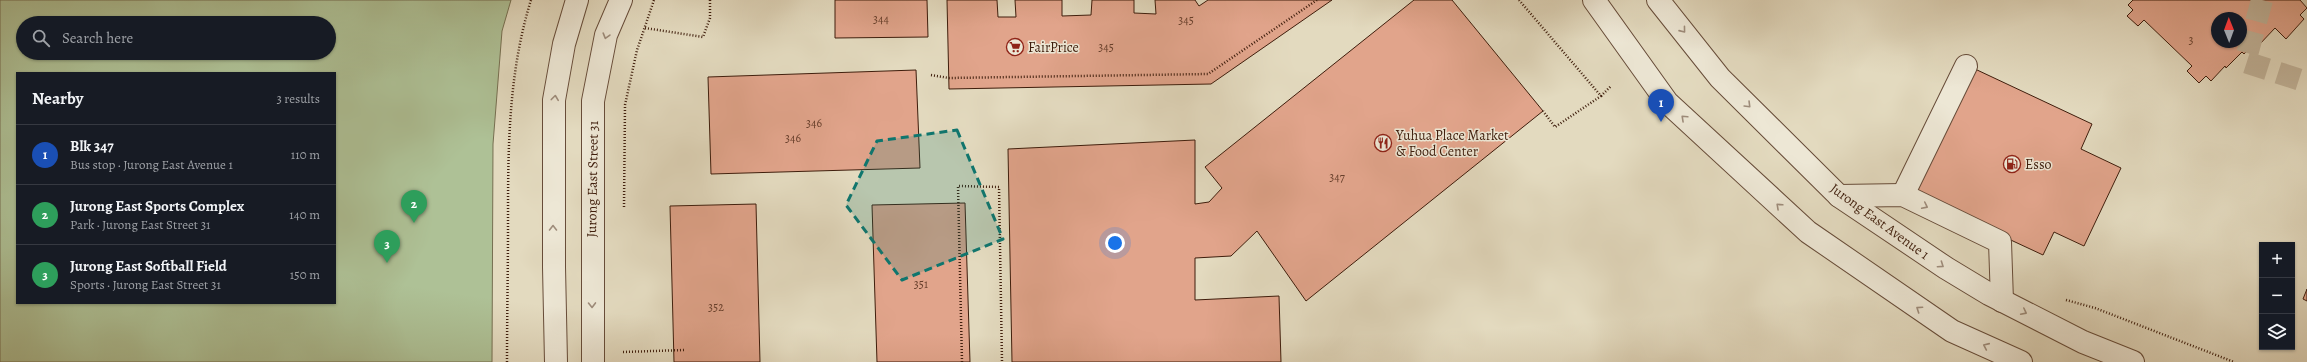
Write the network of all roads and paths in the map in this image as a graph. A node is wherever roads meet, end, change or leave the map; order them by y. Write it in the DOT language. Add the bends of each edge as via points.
graph roads {
  1 [pos="531,0"];
  2 [pos="578,0"];
  3 [pos="621,0"];
  4 [pos="654,0"];
  5 [pos="710,0"];
  6 [pos="1317,0"];
  7 [pos="1519,0"];
  8 [pos="1594,0"];
  9 [pos="1658,0"];
  10 [pos="644,28"];
  11 [pos="1966,66"];
  12 [pos="931,75"];
  13 [pos="1611,86"];
  14 [pos="1601,96"];
  15 [pos="1543,112"];
  16 [pos="1903,195"];
  17 [pos="1839,196"];
  18 [pos="624,212"];
  19 [pos="2002,301"];
  20 [pos="622,345"];
  21 [pos="684,350"];
  22 [pos="622,352"];
  23 [pos="623,357"];
  24 [pos="507,362"];
  25 [pos="556,362"];
  26 [pos="593,362"];
  27 [pos="962,362"];
  28 [pos="1002,362"];
  29 [pos="2021,362"];
  30 [pos="2133,362"];
  1 -- 24 [label="path" via="521,32 511,93"];
  25 -- 2 [label="street, one-way" via="554,100 564,44"];
  3 -- 26 [label="street, Jurong East Street 31, one-way" via="606,35 593,101"];
  4 -- 10 [label="path"];
  5 -- 10 [label="path" via="710,18 702,37"];
  6 -- 12 [label="path" via="1208,74 949,78"];
  7 -- 14 [label="path"];
  29 -- 8 [label="street, one-way" via="1952,331 1808,232 1667,102"];
  9 -- 17 [label="street, Jurong East Avenue 1, one-way" via="1720,78"];
  10 -- 18 [label="path" via="625,105"];
  11 -- 16 [label="street"];
  13 -- 14 [label="path"];
  14 -- 15 [label="path" via="1555,127"];
  16 -- 17 [label="street"];
  16 -- 19 [label="street, one-way" via="2000,242"];
  17 -- 19 [label="street, Jurong East Avenue 1, one-way" via="1946,268"];
  19 -- 30 [label="street, Jurong East Avenue 1, one-way" via="2083,342"];
  20 -- 22 [label="path"];
  21 -- 22 [label="path"];
  22 -- 23 [label="path"];
  27 -- 28 [label="path" via="958,186 999,187"];
}
